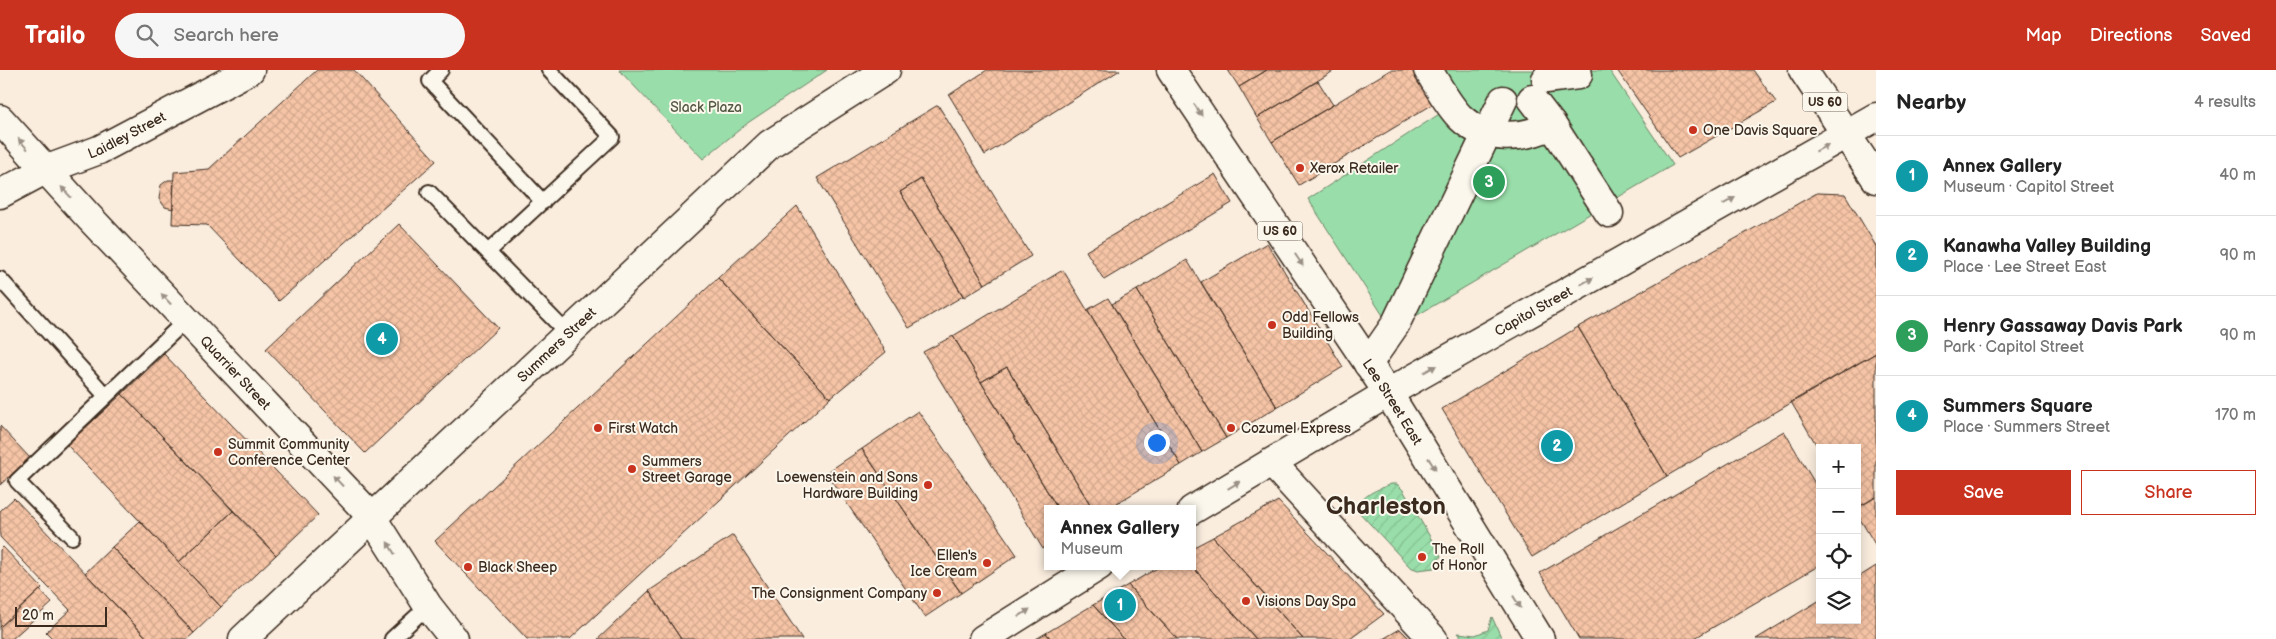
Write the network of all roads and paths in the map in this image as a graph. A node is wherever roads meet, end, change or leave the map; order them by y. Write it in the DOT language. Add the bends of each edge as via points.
graph roads {
  1 [pos="250,70"];
  2 [pos="441,70"];
  3 [pos="549,70"];
  4 [pos="886,70"];
  5 [pos="1171,70"];
  6 [pos="1428,70"];
  7 [pos="1577,70"];
  8 [pos="1803,70"];
  9 [pos="1504,100"];
  10 [pos="1876,117"];
  11 [pos="0,119"];
  12 [pos="1552,125"];
  13 [pos="1487,133"];
  14 [pos="1847,134"];
  15 [pos="45,170"];
  16 [pos="1876,179"];
  17 [pos="429,192"];
  18 [pos="0,194"];
  19 [pos="543,202"];
  20 [pos="1609,213"];
  21 [pos="488,252"];
  22 [pos="0,279"];
  23 [pos="186,320"];
  24 [pos="567,334"];
  25 [pos="1368,364"];
  26 [pos="1388,393"];
  27 [pos="106,396"];
  28 [pos="1272,463"];
  29 [pos="1196,508"];
  30 [pos="371,516"];
  31 [pos="72,537"];
  32 [pos="1094,570"];
  33 [pos="428,606"];
  34 [pos="243,639"];
  35 [pos="392,639"];
  36 [pos="454,639"];
  37 [pos="983,639"];
  38 [pos="1434,639"];
  39 [pos="1540,639"];
  1 -- 15 [label="street, Laidley Street" via="99,150"];
  2 -- 19 [label="lane" via="430,81"];
  3 -- 19 [label="lane" via="612,137"];
  4 -- 24 [label="street, Summers Street" via="770,144"];
  5 -- 25 [label="street, Lee Street East / US 60, one-way"];
  6 -- 13 [label="street" via="1460,118"];
  7 -- 12 [label="street" via="1578,75 1539,89"];
  8 -- 14 [label="street, US 60"];
  9 -- 13 [label="street"];
  10 -- 14 [label="street, Capitol Street"];
  15 -- 11 [label="street, Quarrier Street, one-way"];
  12 -- 13 [label="street" via="1524,135"];
  12 -- 20 [label="street"];
  13 -- 25 [label="street" via="1395,325"];
  14 -- 16 [label="street, US 60"];
  26 -- 14 [label="street, Capitol Street, one-way"];
  15 -- 18 [label="street, Laidley Street"];
  23 -- 15 [label="street, Quarrier Street, one-way"];
  17 -- 21 [label="lane"];
  19 -- 21 [label="lane"];
  21 -- 24 [label="lane"];
  22 -- 27 [label="lane"];
  23 -- 27 [label="lane"];
  30 -- 23 [label="street, Quarrier Street, one-way"];
  24 -- 30 [label="street, Summers Street"];
  25 -- 26 [label="street, Lee Street East / US 60"];
  26 -- 28 [label="street, Capitol Street"];
  26 -- 39 [label="street, Lee Street East / US 60, one-way"];
  27 -- 31 [label="lane" via="17,480"];
  29 -- 28 [label="street, Capitol Street, one-way"];
  28 -- 38 [label="street"];
  33 -- 30 [label="street, Quarrier Street, one-way"];
  30 -- 34 [label="street, Summers Street"];
  37 -- 32 [label="street, one-way"];
  33 -- 35 [label="lane"];
  33 -- 36 [label="street, Quarrier Street"];
}
